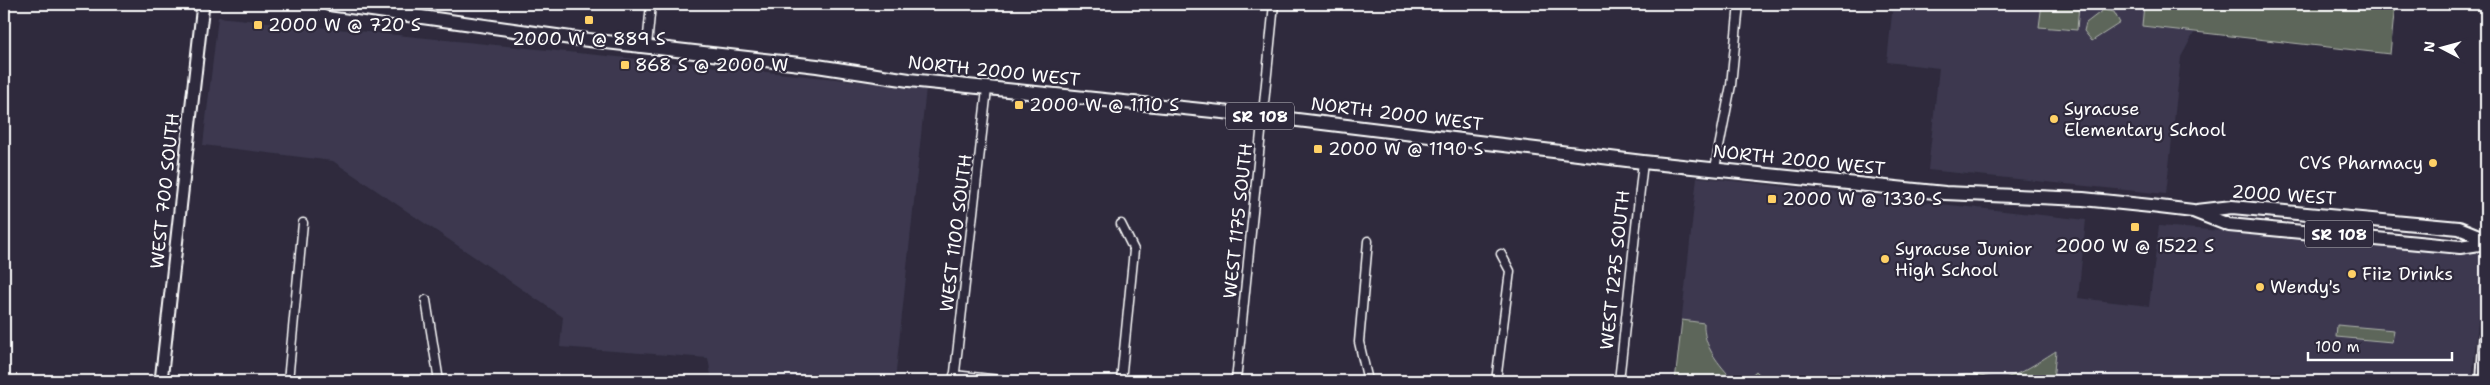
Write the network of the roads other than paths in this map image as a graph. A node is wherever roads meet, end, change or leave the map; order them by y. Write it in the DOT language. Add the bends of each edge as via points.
graph roads {
  1 [pos="203,4"];
  2 [pos="329,4"];
  3 [pos="651,4"];
  4 [pos="1274,4"];
  5 [pos="1739,4"];
  6 [pos="367,6"];
  7 [pos="647,46"];
  8 [pos="987,89"];
  9 [pos="1264,116"];
  10 [pos="1643,162"];
  11 [pos="1715,168"];
  12 [pos="2193,211"];
  13 [pos="303,223"];
  14 [pos="1121,224"];
  15 [pos="2486,239"];
  16 [pos="1368,241"];
  17 [pos="2486,243"];
  18 [pos="1501,254"];
  19 [pos="426,300"];
  20 [pos="2486,336"];
  21 [pos="954,378"];
  22 [pos="161,381"];
  23 [pos="288,381"];
  24 [pos="439,381"];
  25 [pos="1009,381"];
  26 [pos="1121,381"];
  27 [pos="1236,381"];
  28 [pos="1368,381"];
  29 [pos="1496,381"];
  30 [pos="1618,381"];
  31 [pos="2483,381"];
  1 -- 22 [label="street, WEST 700 SOUTH"];
  2 -- 6 [label="main road, NORTH 2000 WEST / SR 108"];
  3 -- 7 [label="street"];
  4 -- 9 [label="street, WEST 1175 SOUTH"];
  5 -- 11 [label="street" via="1731,85"];
  6 -- 7 [label="main road, NORTH 2000 WEST / SR 108"];
  7 -- 8 [label="main road, NORTH 2000 WEST / SR 108"];
  8 -- 9 [label="main road, NORTH 2000 WEST / SR 108"];
  8 -- 21 [label="street, WEST 1100 SOUTH"];
  9 -- 10 [label="main road, NORTH 2000 WEST / SR 108"];
  9 -- 27 [label="street, WEST 1175 SOUTH"];
  10 -- 11 [label="main road, NORTH 2000 WEST / SR 108"];
  10 -- 30 [label="street, WEST 1275 SOUTH"];
  11 -- 12 [label="main road, NORTH 2000 WEST / SR 108" via="1945,193 2082,199"];
  12 -- 15 [label="main road, 2000 WEST / SR 108" via="2232,207 2459,228"];
  12 -- 17 [label="main road, 2000 WEST / SR 108" via="2229,225 2460,246"];
  13 -- 23 [label="street"];
  14 -- 26 [label="street" via="1134,250"];
  16 -- 28 [label="street" via="1359,342"];
  18 -- 29 [label="street" via="1510,271"];
  19 -- 24 [label="street"];
  20 -- 31 [label="main road"];
  21 -- 25 [label="street"];
}
